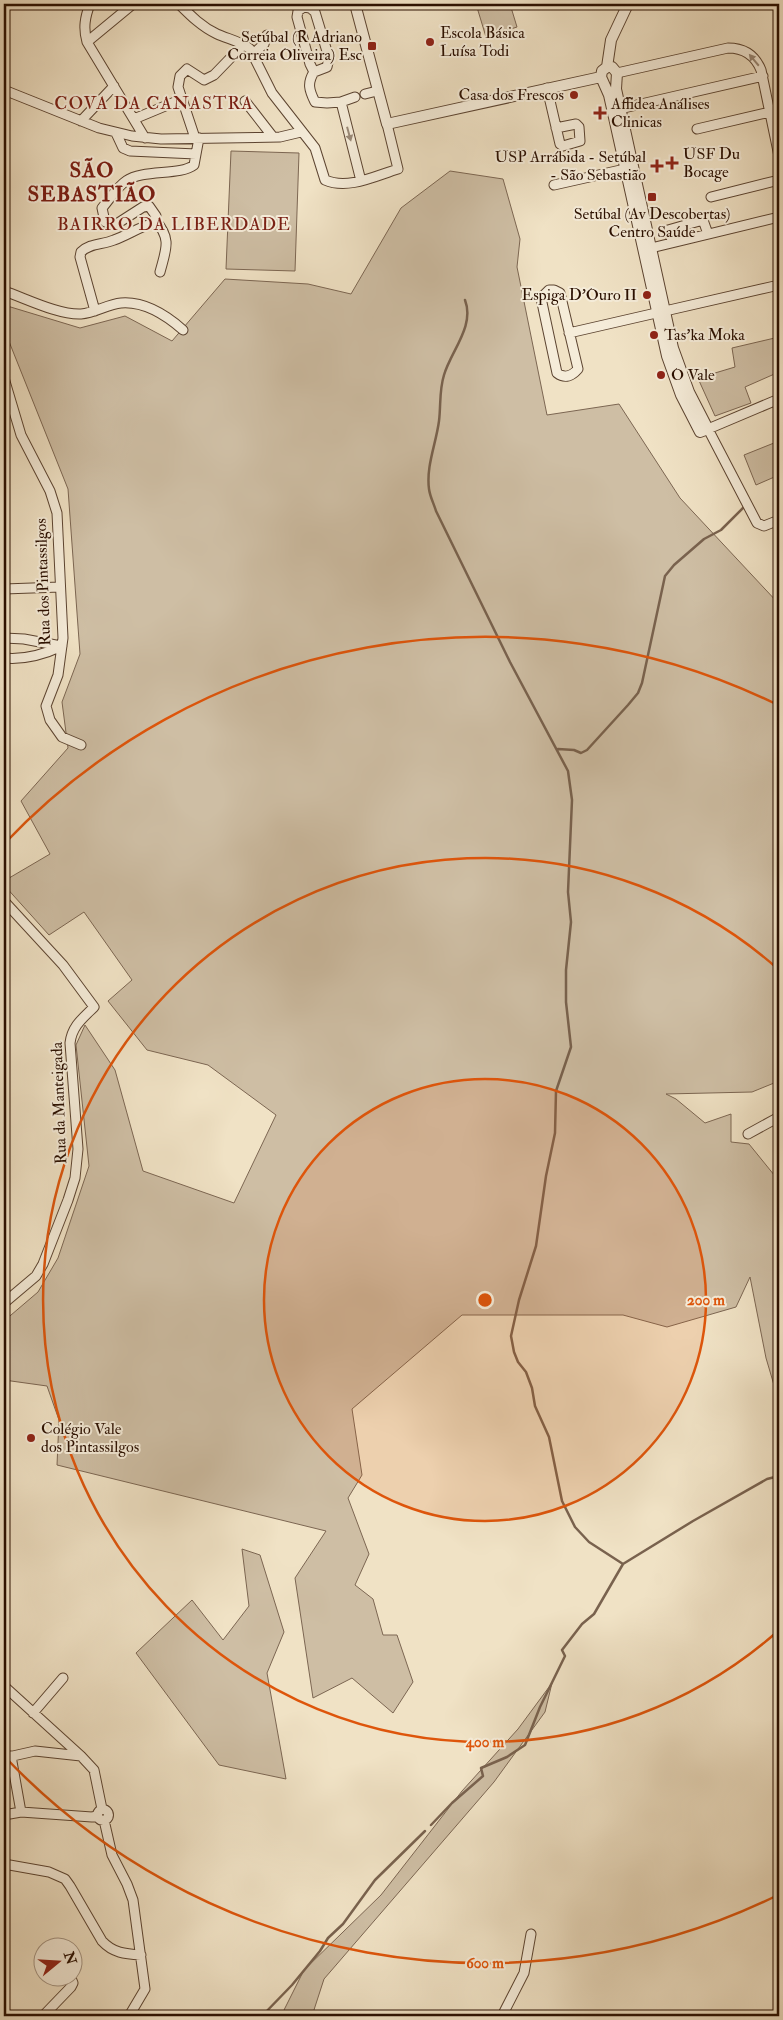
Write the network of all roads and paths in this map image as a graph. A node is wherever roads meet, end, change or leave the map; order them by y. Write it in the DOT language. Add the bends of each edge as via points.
graph roads {
  1 [pos="90,4"];
  2 [pos="133,4"];
  3 [pos="179,4"];
  4 [pos="355,4"];
  5 [pos="628,4"];
  6 [pos="267,34"];
  7 [pos="87,42"];
  8 [pos="244,44"];
  9 [pos="253,54"];
  10 [pos="607,67"];
  11 [pos="314,72"];
  12 [pos="617,75"];
  13 [pos="763,76"];
  14 [pos="601,78"];
  15 [pos="114,86"];
  16 [pos="548,88"];
  17 [pos="4,90"];
  18 [pos="377,91"];
  19 [pos="366,94"];
  20 [pos="356,97"];
  21 [pos="182,99"];
  22 [pos="245,101"];
  23 [pos="341,102"];
  24 [pos="616,109"];
  25 [pos="770,112"];
  26 [pos="134,119"];
  27 [pos="81,121"];
  28 [pos="387,124"];
  29 [pos="556,128"];
  30 [pos="697,129"];
  31 [pos="301,132"];
  32 [pos="116,133"];
  33 [pos="273,137"];
  34 [pos="145,138"];
  35 [pos="197,138"];
  36 [pos="196,154"];
  37 [pos="779,156"];
  38 [pos="625,169"];
  39 [pos="779,180"];
  40 [pos="361,181"];
  41 [pos="554,185"];
  42 [pos="711,197"];
  43 [pos="779,217"];
  44 [pos="155,220"];
  45 [pos="708,234"];
  46 [pos="673,242"];
  47 [pos="651,248"];
  48 [pos="160,272"];
  49 [pos="779,285"];
  50 [pos="4,291"];
  51 [pos="95,311"];
  52 [pos="661,312"];
  53 [pos="183,330"];
  54 [pos="569,333"];
  55 [pos="4,378"];
  56 [pos="779,399"];
  57 [pos="708,429"];
  58 [pos="779,520"];
  59 [pos="60,587"];
  60 [pos="4,589"];
  61 [pos="4,638"];
  62 [pos="18,639"];
  63 [pos="62,646"];
  64 [pos="4,658"];
  65 [pos="16,659"];
  66 [pos="80,745"];
  67 [pos="4,901"];
  68 [pos="779,1117"];
  69 [pos="748,1134"];
  70 [pos="4,1303"];
  71 [pos="64,1678"];
  72 [pos="4,1686"];
  73 [pos="33,1713"];
  74 [pos="81,1756"];
  75 [pos="7,1757"];
  76 [pos="21,1812"];
  77 [pos="4,1815"];
  78 [pos="101,1815"];
  79 [pos="4,1864"];
  80 [pos="530,1934"];
  81 [pos="141,1955"];
  82 [pos="71,1988"];
  83 [pos="43,2016"];
  84 [pos="129,2016"];
  85 [pos="502,2016"];
  1 -- 7 [label="street" via="84,24"];
  2 -- 7 [label="street"];
  3 -- 8 [label="street" via="210,30"];
  4 -- 18 [label="street"];
  5 -- 10 [label="street" via="610,40"];
  6 -- 9 [label="street" via="264,44"];
  7 -- 15 [label="street"];
  8 -- 9 [label="street"];
  8 -- 21 [label="street" via="214,75 204,80 187,69 178,81"];
  9 -- 31 [label="street" via="272,93"];
  10 -- 12 [label="street" via="612,67"];
  10 -- 14 [label="street"];
  11 -- 11 [label="street" via="327,67 328,58 315,12 304,7 296,17"];
  11 -- 23 [label="street" via="309,80 315,102"];
  13 -- 12 [label="street, one-way" via="755,59 735,48"];
  12 -- 14 [label="street" via="611,83"];
  12 -- 24 [label="street"];
  13 -- 24 [label="street"];
  13 -- 25 [label="street"];
  14 -- 16 [label="street"];
  14 -- 24 [label="street"];
  15 -- 26 [label="street"];
  15 -- 27 [label="street"];
  16 -- 28 [label="street"];
  16 -- 29 [label="street"];
  17 -- 27 [label="street"];
  18 -- 19 [label="street"];
  18 -- 28 [label="street"];
  20 -- 23 [label="street"];
  21 -- 26 [label="street"];
  21 -- 35 [label="street"];
  22 -- 33 [label="street"];
  23 -- 40 [label="street, one-way"];
  24 -- 38 [label="street"];
  24 -- 47 [label="street"];
  25 -- 30 [label="street"];
  25 -- 37 [label="street"];
  26 -- 34 [label="street"];
  27 -- 32 [label="street"];
  28 -- 40 [label="street" via="398,169"];
  31 -- 33 [label="street"];
  31 -- 40 [label="street" via="316,148 325,180 335,184"];
  32 -- 34 [label="street"];
  32 -- 36 [label="street" via="123,148 130,151"];
  33 -- 35 [label="street"];
  34 -- 35 [label="street"];
  35 -- 36 [label="street"];
  36 -- 44 [label="street" via="194,165 189,169 163,171 126,181 102,208 105,222 115,224 149,206"];
  38 -- 41 [label="street"];
  38 -- 52 [label="street"];
  39 -- 42 [label="street"];
  43 -- 45 [label="street"];
  44 -- 48 [label="street" via="164,230 167,240"];
  44 -- 51 [label="street" via="154,224 113,241 91,245 81,252"];
  45 -- 46 [label="street"];
  45 -- 46 [label="street" via="703,220 668,230"];
  46 -- 47 [label="street"];
  47 -- 52 [label="street"];
  49 -- 52 [label="street"];
  50 -- 51 [label="street" via="60,310 80,314"];
  51 -- 53 [label="street" via="122,303 142,305 163,314"];
  52 -- 54 [label="street"];
  52 -- 57 [label="street" via="667,356 681,395 700,432"];
  54 -- 54 [label="street" via="578,369 572,375 563,376 557,373 541,298 549,290 560,294"];
  55 -- 59 [label="street, Rua dos Pintassilgos" via="21,435 50,491 57,513"];
  56 -- 57 [label="street"];
  57 -- 58 [label="street" via="754,519 762,526"];
  59 -- 60 [label="street"];
  59 -- 63 [label="street, Rua dos Pintassilgos"];
  61 -- 62 [label="street"];
  62 -- 63 [label="street"];
  62 -- 65 [label="street" via="27,645 28,650 27,654"];
  63 -- 65 [label="street" via="42,655"];
  63 -- 66 [label="street, Rua dos Pintassilgos" via="58,675 46,706 50,720 62,737"];
  64 -- 65 [label="street"];
  67 -- 70 [label="street, Rua da Manteigada" via="63,965 94,1007 71,1033 78,1149 75,1178 43,1264 36,1276"];
  68 -- 69 [label="street"];
  71 -- 73 [label="street"];
  72 -- 73 [label="street"];
  73 -- 74 [label="street"];
  74 -- 75 [label="street" via="35,1751"];
  74 -- 78 [label="street" via="94,1770"];
  75 -- 76 [label="street"];
  76 -- 77 [label="street"];
  76 -- 78 [label="street"];
  78 -- 81 [label="street" via="112,1855 130,1892"];
  79 -- 81 [label="street" via="58,1875 70,1886 108,1948 123,1954"];
  80 -- 85 [label="street" via="524,1973"];
  81 -- 84 [label="street" via="145,1989"];
  82 -- 83 [label="street"];
}
